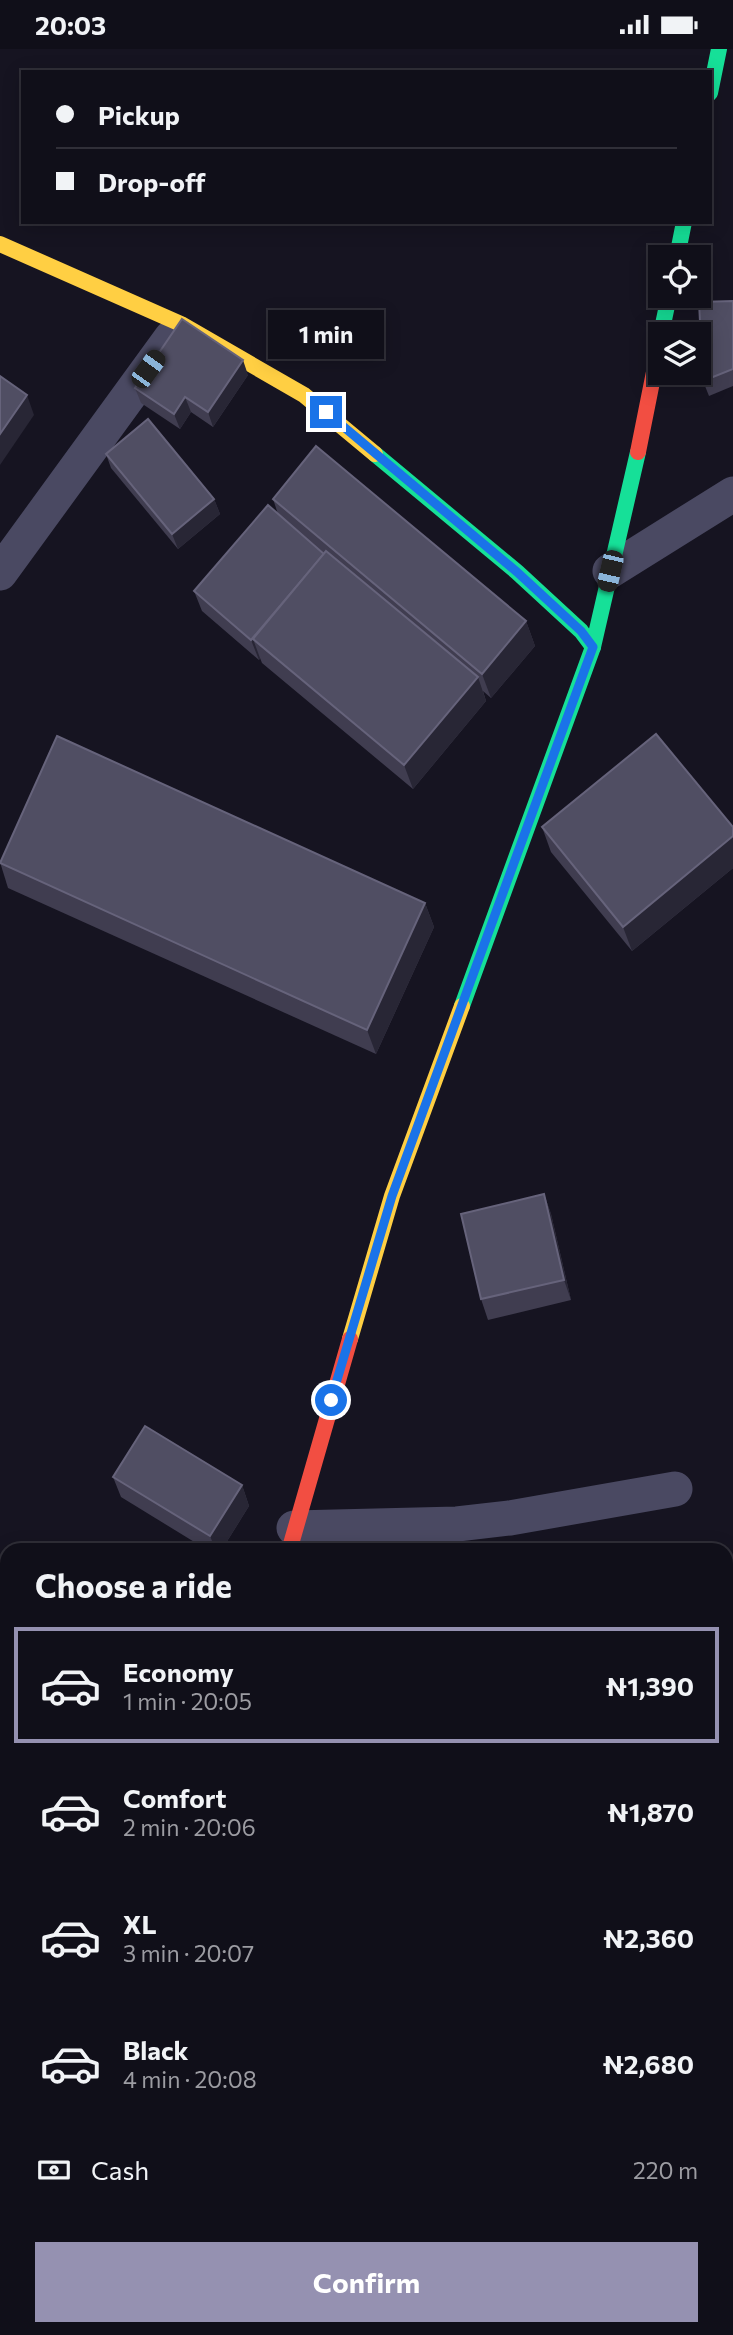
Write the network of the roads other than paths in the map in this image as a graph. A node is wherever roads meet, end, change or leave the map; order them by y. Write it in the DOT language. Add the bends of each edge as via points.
graph roads {
  1 [pos="719,49"];
  2 [pos="712,83"];
  3 [pos="684,224"];
  4 [pos="0,244"];
  5 [pos="679,245"];
  6 [pos="181,324"];
  7 [pos="651,385"];
  8 [pos="733,494"];
  9 [pos="610,571"];
  10 [pos="0,573"];
  11 [pos="593,647"];
  12 [pos="674,1489"];
  13 [pos="292,1539"];
  1 -- 2 [label="street"];
  3 -- 5 [label="street"];
  4 -- 6 [label="street"];
  6 -- 10 [label="street"];
  6 -- 11 [label="street" via="304,394 517,572"];
  7 -- 9 [label="street"];
  8 -- 9 [label="street"];
  9 -- 11 [label="street"];
  11 -- 13 [label="street" via="392,1196"];
  12 -- 13 [label="street" via="510,1518"];
}
